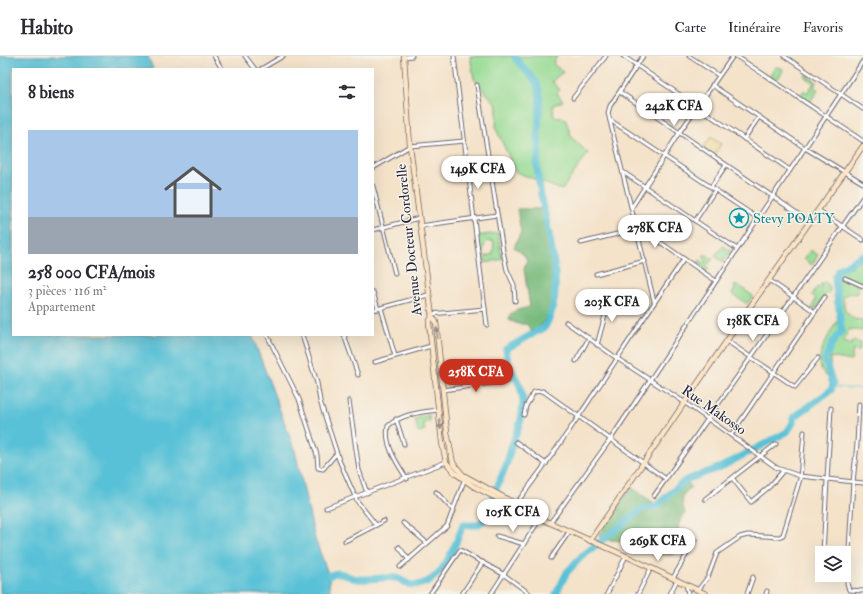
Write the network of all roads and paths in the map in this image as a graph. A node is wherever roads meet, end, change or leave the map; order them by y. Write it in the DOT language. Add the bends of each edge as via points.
graph roads {
  1 [pos="214,56"];
  2 [pos="245,56"];
  3 [pos="283,56"];
  4 [pos="404,56"];
  5 [pos="412,56"];
  6 [pos="454,56"];
  7 [pos="606,56"];
  8 [pos="623,56"];
  9 [pos="643,56"];
  10 [pos="689,56"];
  11 [pos="733,56"];
  12 [pos="736,56"];
  13 [pos="784,56"];
  14 [pos="277,58"];
  15 [pos="863,61"];
  16 [pos="636,66"];
  17 [pos="221,68"];
  18 [pos="254,68"];
  19 [pos="262,68"];
  20 [pos="718,75"];
  21 [pos="476,85"];
  22 [pos="712,85"];
  23 [pos="620,92"];
  24 [pos="840,95"];
  25 [pos="573,98"];
  26 [pos="697,107"];
  27 [pos="863,109"];
  28 [pos="826,116"];
  29 [pos="760,117"];
  30 [pos="610,120"];
  31 [pos="679,133"];
  32 [pos="744,139"];
  33 [pos="863,141"];
  34 [pos="464,142"];
  35 [pos="410,146"];
  36 [pos="863,146"];
  37 [pos="804,148"];
  38 [pos="664,156"];
  39 [pos="726,165"];
  40 [pos="374,167"];
  41 [pos="790,170"];
  42 [pos="623,172"];
  43 [pos="845,173"];
  44 [pos="863,183"];
  45 [pos="645,186"];
  46 [pos="711,187"];
  47 [pos="374,190"];
  48 [pos="715,190"];
  49 [pos="863,196"];
  50 [pos="773,197"];
  51 [pos="632,208"];
  52 [pos="818,210"];
  53 [pos="497,215"];
  54 [pos="419,218"];
  55 [pos="474,218"];
  56 [pos="759,218"];
  57 [pos="695,221"];
  58 [pos="810,222"];
  59 [pos="420,226"];
  60 [pos="383,227"];
  61 [pos="636,227"];
  62 [pos="842,227"];
  63 [pos="374,230"];
  64 [pos="863,240"];
  65 [pos="581,243"];
  66 [pos="737,249"];
  67 [pos="684,260"];
  68 [pos="645,261"];
  69 [pos="395,274"];
  70 [pos="596,274"];
  71 [pos="845,278"];
  72 [pos="769,280"];
  73 [pos="716,281"];
  74 [pos="863,286"];
  75 [pos="374,294"];
  76 [pos="428,295"];
  77 [pos="792,296"];
  78 [pos="610,297"];
  79 [pos="825,297"];
  80 [pos="515,301"];
  81 [pos="654,301"];
  82 [pos="380,308"];
  83 [pos="485,309"];
  84 [pos="374,310"];
  85 [pos="815,312"];
  86 [pos="431,315"];
  87 [pos="566,322"];
  88 [pos="487,325"];
  89 [pos="267,336"];
  90 [pos="302,336"];
  91 [pos="344,336"];
  92 [pos="589,338"];
  93 [pos="726,341"];
  94 [pos="597,345"];
  95 [pos="431,346"];
  96 [pos="395,356"];
  97 [pos="751,358"];
  98 [pos="818,358"];
  99 [pos="618,359"];
  100 [pos="576,361"];
  101 [pos="375,362"];
  102 [pos="773,373"];
  103 [pos="358,375"];
  104 [pos="649,380"];
  105 [pos="508,382"];
  106 [pos="443,390"];
  107 [pos="349,401"];
  108 [pos="684,402"];
  109 [pos="858,404"];
  110 [pos="831,408"];
  111 [pos="438,410"];
  112 [pos="524,416"];
  113 [pos="579,418"];
  114 [pos="708,419"];
  115 [pos="396,420"];
  116 [pos="804,432"];
  117 [pos="732,435"];
  118 [pos="610,440"];
  119 [pos="516,442"];
  120 [pos="404,444"];
  121 [pos="776,444"];
  122 [pos="338,452"];
  123 [pos="761,457"];
  124 [pos="446,462"];
  125 [pos="643,463"];
  126 [pos="546,464"];
  127 [pos="783,471"];
  128 [pos="800,476"];
  129 [pos="407,478"];
  130 [pos="666,479"];
  131 [pos="733,479"];
  132 [pos="827,479"];
  133 [pos="464,481"];
  134 [pos="853,482"];
  135 [pos="863,483"];
  136 [pos="436,492"];
  137 [pos="490,492"];
  138 [pos="367,493"];
  139 [pos="654,496"];
  140 [pos="356,497"];
  141 [pos="705,499"];
  142 [pos="515,505"];
  143 [pos="326,508"];
  144 [pos="454,511"];
  145 [pos="539,518"];
  146 [pos="384,521"];
  147 [pos="403,523"];
  148 [pos="550,523"];
  149 [pos="376,525"];
  150 [pos="569,532"];
  151 [pos="497,536"];
  152 [pos="695,540"];
  153 [pos="345,541"];
  154 [pos="592,542"];
  155 [pos="427,543"];
  156 [pos="524,544"];
  157 [pos="823,546"];
  158 [pos="399,548"];
  159 [pos="626,556"];
  160 [pos="552,558"];
  161 [pos="409,560"];
  162 [pos="483,562"];
  163 [pos="400,567"];
  164 [pos="651,568"];
  165 [pos="503,574"];
  166 [pos="753,577"];
  167 [pos="675,579"];
  168 [pos="686,584"];
  169 [pos="698,590"];
  170 [pos="863,591"];
  171 [pos="430,594"];
  172 [pos="462,594"];
  173 [pos="491,594"];
  174 [pos="530,594"];
  175 [pos="607,594"];
  176 [pos="638,594"];
  177 [pos="670,594"];
  178 [pos="688,594"];
  179 [pos="706,594"];
  180 [pos="747,594"];
  1 -- 17 [label="street"];
  2 -- 18 [label="street"];
  3 -- 14 [label="street"];
  4 -- 5 [label="street"];
  4 -- 35 [label="street, Avenue Docteur Cordorelle"];
  6 -- 34 [label="street"];
  7 -- 25 [label="street"];
  8 -- 16 [label="street"];
  9 -- 16 [label="street"];
  10 -- 20 [label="street"];
  11 -- 20 [label="street"];
  12 -- 28 [label="street"];
  13 -- 24 [label="street"];
  14 -- 19 [label="street"];
  15 -- 24 [label="street"];
  16 -- 23 [label="street"];
  16 -- 26 [label="street"];
  20 -- 22 [label="street"];
  21 -- 53 [label="street"];
  22 -- 26 [label="street"];
  22 -- 29 [label="street"];
  23 -- 30 [label="street" via="608,108"];
  23 -- 31 [label="street"];
  24 -- 27 [label="street"];
  24 -- 28 [label="street"];
  26 -- 31 [label="street"];
  26 -- 32 [label="street"];
  28 -- 33 [label="street"];
  28 -- 37 [label="street"];
  29 -- 32 [label="street"];
  29 -- 37 [label="street"];
  30 -- 38 [label="street"];
  30 -- 42 [label="street"];
  31 -- 38 [label="street"];
  31 -- 39 [label="street"];
  32 -- 41 [label="street"];
  34 -- 35 [label="street"];
  34 -- 55 [label="street"];
  35 -- 40 [label="street"];
  35 -- 54 [label="street, Avenue Docteur Cordorelle"];
  36 -- 43 [label="street"];
  37 -- 41 [label="street"];
  37 -- 43 [label="street"];
  38 -- 45 [label="street"];
  38 -- 46 [label="street"];
  39 -- 46 [label="street"];
  39 -- 50 [label="street"];
  41 -- 50 [label="street"];
  42 -- 45 [label="street"];
  42 -- 51 [label="street"];
  43 -- 44 [label="street"];
  43 -- 52 [label="street"];
  45 -- 51 [label="street"];
  45 -- 57 [label="street"];
  46 -- 48 [label="street"];
  47 -- 60 [label="street"];
  48 -- 56 [label="street"];
  48 -- 57 [label="street"];
  49 -- 62 [label="street"];
  50 -- 56 [label="street"];
  50 -- 58 [label="street"];
  51 -- 61 [label="street"];
  52 -- 58 [label="street"];
  52 -- 62 [label="street"];
  53 -- 55 [label="street"];
  53 -- 80 [label="street" via="507,270 514,285"];
  54 -- 59 [label="street, Avenue Docteur Cordorelle"];
  54 -- 60 [label="street"];
  55 -- 59 [label="street"];
  55 -- 83 [label="street"];
  56 -- 66 [label="street"];
  57 -- 66 [label="street"];
  58 -- 72 [label="street"];
  59 -- 76 [label="street, Avenue Docteur Cordorelle"];
  60 -- 63 [label="street"];
  60 -- 69 [label="street"];
  61 -- 65 [label="street"];
  61 -- 67 [label="street"];
  61 -- 68 [label="street"];
  62 -- 64 [label="street"];
  62 -- 77 [label="street"];
  66 -- 73 [label="street"];
  67 -- 73 [label="street"];
  67 -- 81 [label="street"];
  68 -- 70 [label="street"];
  68 -- 81 [label="street"];
  71 -- 74 [label="street"];
  72 -- 77 [label="street"];
  72 -- 93 [label="street"];
  73 -- 104 [label="street"];
  75 -- 82 [label="street"];
  76 -- 82 [label="street"];
  76 -- 86 [label="street, Avenue Docteur Cordorelle"];
  77 -- 85 [label="street"];
  77 -- 97 [label="street"];
  78 -- 94 [label="street"];
  79 -- 85 [label="street"];
  81 -- 99 [label="street"];
  82 -- 84 [label="street"];
  82 -- 96 [label="street"];
  83 -- 86 [label="street"];
  83 -- 88 [label="street"];
  85 -- 102 [label="street"];
  86 -- 95 [label="street, Avenue Docteur Cordorelle"];
  106 -- 86 [label="street, one-way" via="436,322"];
  87 -- 92 [label="street, Rue Makosso"];
  89 -- 122 [label="street" via="299,399 317,455 318,468 322,469"];
  90 -- 122 [label="street" via="320,401"];
  91 -- 103 [label="street"];
  92 -- 94 [label="street, Rue Makosso"];
  92 -- 100 [label="street"];
  93 -- 97 [label="street"];
  93 -- 108 [label="street"];
  94 -- 99 [label="street, Rue Makosso"];
  95 -- 96 [label="street"];
  95 -- 111 [label="street, Avenue Docteur Cordorelle"];
  96 -- 101 [label="street"];
  97 -- 102 [label="street"];
  97 -- 114 [label="street"];
  98 -- 102 [label="street" via="795,387"];
  99 -- 104 [label="street, Rue Makosso"];
  99 -- 113 [label="street"];
  102 -- 117 [label="street"];
  104 -- 108 [label="street, Rue Makosso"];
  104 -- 118 [label="street"];
  105 -- 106 [label="street"];
  106 -- 137 [label="street" via="453,462 463,475"];
  107 -- 138 [label="street" via="359,470"];
  108 -- 114 [label="street, Rue Makosso"];
  108 -- 125 [label="street"];
  109 -- 134 [label="street" via="858,444"];
  110 -- 132 [label="street"];
  111 -- 115 [label="street"];
  111 -- 124 [label="street, Avenue Docteur Cordorelle, one-way"];
  112 -- 113 [label="street" via="534,392 540,390"];
  113 -- 118 [label="street"];
  113 -- 126 [label="street"];
  114 -- 117 [label="street, Rue Makosso"];
  114 -- 130 [label="street"];
  115 -- 120 [label="street"];
  115 -- 129 [label="street" via="388,426 389,444"];
  116 -- 128 [label="street"];
  117 -- 123 [label="street, Rue Makosso"];
  118 -- 125 [label="street"];
  118 -- 148 [label="street"];
  119 -- 126 [label="street"];
  121 -- 123 [label="street"];
  122 -- 140 [label="street"];
  123 -- 127 [label="street, Rue Makosso"];
  123 -- 131 [label="street"];
  124 -- 129 [label="street"];
  124 -- 133 [label="street"];
  125 -- 130 [label="street"];
  125 -- 154 [label="street"];
  126 -- 142 [label="street"];
  127 -- 128 [label="street, Rue Makosso"];
  127 -- 131 [label="street" via="770,486 750,502"];
  128 -- 132 [label="street, Rue Makosso"];
  128 -- 169 [label="street" via="781,536 740,537 717,552 708,576"];
  129 -- 138 [label="street"];
  130 -- 139 [label="street"];
  131 -- 141 [label="street"];
  132 -- 134 [label="street, Rue Makosso"];
  132 -- 157 [label="street"];
  133 -- 137 [label="street"];
  133 -- 144 [label="street"];
  134 -- 135 [label="street, Rue Makosso"];
  134 -- 170 [label="street" via="847,587 849,590"];
  136 -- 144 [label="street"];
  137 -- 142 [label="street"];
  138 -- 140 [label="street"];
  140 -- 143 [label="street"];
  140 -- 149 [label="street"];
  142 -- 145 [label="street"];
  144 -- 155 [label="street" via="447,526"];
  145 -- 148 [label="street"];
  145 -- 156 [label="street"];
  146 -- 149 [label="street"];
  147 -- 155 [label="street"];
  148 -- 150 [label="street"];
  149 -- 153 [label="street"];
  150 -- 154 [label="street"];
  150 -- 160 [label="street"];
  151 -- 156 [label="street"];
  152 -- 167 [label="street"];
  154 -- 159 [label="street"];
  155 -- 161 [label="street"];
  156 -- 165 [label="street"];
  158 -- 161 [label="street"];
  159 -- 164 [label="street"];
  159 -- 175 [label="street"];
  161 -- 163 [label="street"];
  162 -- 165 [label="street"];
  162 -- 171 [label="street" via="460,550"];
  162 -- 172 [label="street"];
  164 -- 167 [label="street"];
  164 -- 176 [label="street"];
  165 -- 173 [label="street"];
  165 -- 174 [label="street"];
  166 -- 180 [label="street"];
  167 -- 168 [label="street"];
  167 -- 177 [label="street"];
  168 -- 169 [label="street"];
  168 -- 178 [label="street"];
  169 -- 179 [label="street"];
}
